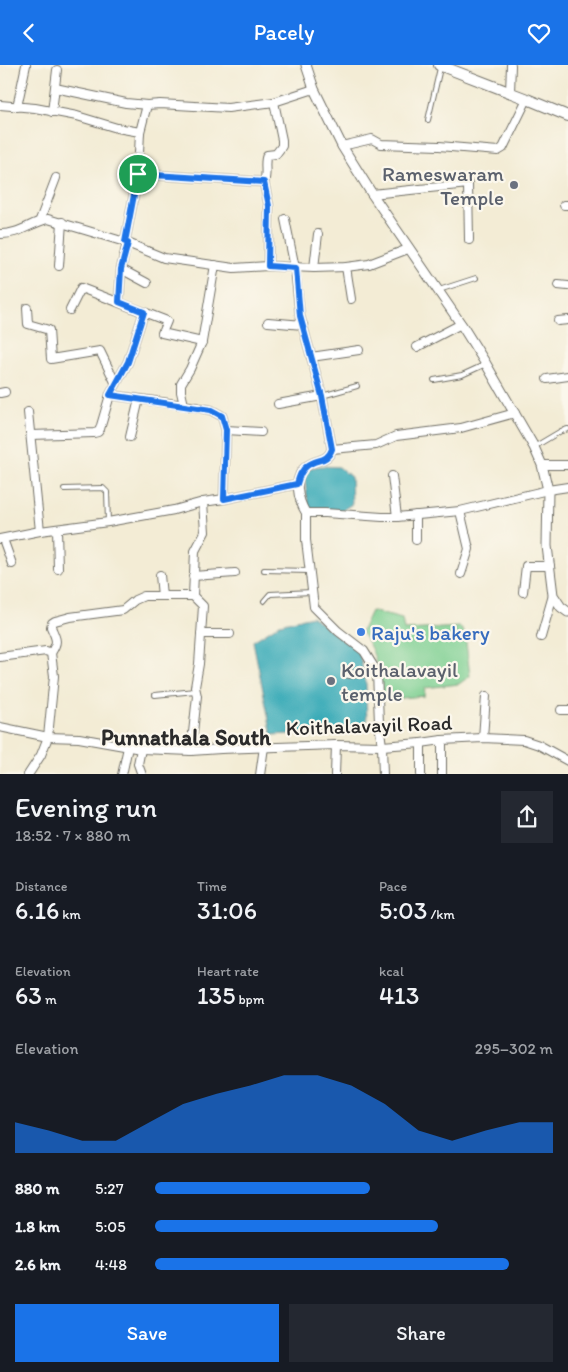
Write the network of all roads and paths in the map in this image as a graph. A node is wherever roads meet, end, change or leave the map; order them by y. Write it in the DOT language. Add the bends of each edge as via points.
graph roads {
  1 [pos="26,65"];
  2 [pos="306,65"];
  3 [pos="440,65"];
  4 [pos="511,65"];
  5 [pos="57,70"];
  6 [pos="55,88"];
  7 [pos="314,89"];
  8 [pos="510,92"];
  9 [pos="527,99"];
  10 [pos="274,102"];
  11 [pos="0,105"];
  12 [pos="147,105"];
  13 [pos="17,107"];
  14 [pos="52,112"];
  15 [pos="568,116"];
  16 [pos="428,120"];
  17 [pos="140,132"];
  18 [pos="342,146"];
  19 [pos="138,174"];
  20 [pos="56,178"];
  21 [pos="264,182"];
  22 [pos="372,194"];
  23 [pos="285,219"];
  24 [pos="40,220"];
  25 [pos="62,222"];
  26 [pos="0,234"];
  27 [pos="318,234"];
  28 [pos="469,240"];
  29 [pos="126,243"];
  30 [pos="408,249"];
  31 [pos="215,265"];
  32 [pos="59,266"];
  33 [pos="268,266"];
  34 [pos="346,267"];
  35 [pos="296,268"];
  36 [pos="121,269"];
  37 [pos="314,269"];
  38 [pos="476,278"];
  39 [pos="147,283"];
  40 [pos="558,285"];
  41 [pos="568,286"];
  42 [pos="439,290"];
  43 [pos="351,299"];
  44 [pos="119,302"];
  45 [pos="27,309"];
  46 [pos="70,310"];
  47 [pos="144,312"];
  48 [pos="558,321"];
  49 [pos="568,321"];
  50 [pos="268,322"];
  51 [pos="303,325"];
  52 [pos="462,325"];
  53 [pos="202,342"];
  54 [pos="417,347"];
  55 [pos="359,350"];
  56 [pos="312,357"];
  57 [pos="486,364"];
  58 [pos="568,376"];
  59 [pos="547,379"];
  60 [pos="434,380"];
  61 [pos="116,384"];
  62 [pos="357,386"];
  63 [pos="110,395"];
  64 [pos="322,396"];
  65 [pos="139,399"];
  66 [pos="278,404"];
  67 [pos="184,405"];
  68 [pos="28,412"];
  69 [pos="515,413"];
  70 [pos="568,429"];
  71 [pos="226,430"];
  72 [pos="261,431"];
  73 [pos="31,435"];
  74 [pos="130,437"];
  75 [pos="534,447"];
  76 [pos="332,449"];
  77 [pos="542,465"];
  78 [pos="568,465"];
  79 [pos="392,476"];
  80 [pos="297,484"];
  81 [pos="568,487"];
  82 [pos="64,489"];
  83 [pos="548,490"];
  84 [pos="224,499"];
  85 [pos="204,502"];
  86 [pos="460,511"];
  87 [pos="306,513"];
  88 [pos="416,515"];
  89 [pos="397,517"];
  90 [pos="108,522"];
  91 [pos="57,529"];
  92 [pos="40,531"];
  93 [pos="1,539"];
  94 [pos="416,539"];
  95 [pos="12,564"];
  96 [pos="550,566"];
  97 [pos="58,569"];
  98 [pos="264,570"];
  99 [pos="310,571"];
  100 [pos="235,573"];
  101 [pos="461,574"];
  102 [pos="160,575"];
  103 [pos="193,576"];
  104 [pos="312,592"];
  105 [pos="522,592"];
  106 [pos="553,595"];
  107 [pos="162,596"];
  108 [pos="193,596"];
  109 [pos="264,601"];
  110 [pos="568,612"];
  111 [pos="201,634"];
  112 [pos="230,634"];
  113 [pos="541,637"];
  114 [pos="51,653"];
  115 [pos="0,657"];
  116 [pos="377,672"];
  117 [pos="349,675"];
  118 [pos="195,691"];
  119 [pos="155,695"];
  120 [pos="486,696"];
  121 [pos="0,727"];
  122 [pos="48,737"];
  123 [pos="483,738"];
  124 [pos="442,740"];
  125 [pos="421,743"];
  126 [pos="336,745"];
  127 [pos="128,747"];
  128 [pos="264,747"];
  129 [pos="382,747"];
  130 [pos="141,749"];
  131 [pos="191,751"];
  132 [pos="568,761"];
  133 [pos="29,774"];
  134 [pos="122,774"];
  135 [pos="142,774"];
  136 [pos="260,774"];
  137 [pos="335,774"];
  138 [pos="383,774"];
  139 [pos="421,774"];
  140 [pos="442,774"];
  1 -- 13 [label="street"];
  2 -- 7 [label="street"];
  3 -- 8 [label="main road"];
  3 -- 16 [label="lane"];
  4 -- 8 [label="street"];
  5 -- 6 [label="street"];
  6 -- 12 [label="street"];
  6 -- 14 [label="street"];
  7 -- 10 [label="street"];
  7 -- 18 [label="street"];
  8 -- 9 [label="main road"];
  9 -- 15 [label="main road"];
  9 -- 18 [label="street" via="503,148 498,151 381,144 372,139"];
  10 -- 12 [label="street" via="228,108"];
  10 -- 21 [label="street" via="282,145 276,154 266,158"];
  11 -- 13 [label="street"];
  12 -- 17 [label="street"];
  13 -- 14 [label="street"];
  14 -- 17 [label="street"];
  17 -- 19 [label="street"];
  18 -- 22 [label="street"];
  19 -- 21 [label="street"];
  19 -- 29 [label="street"];
  20 -- 24 [label="street"];
  21 -- 33 [label="street" via="269,206"];
  22 -- 28 [label="street" via="468,184"];
  22 -- 30 [label="street"];
  23 -- 35 [label="street"];
  24 -- 25 [label="street"];
  24 -- 26 [label="street" via="18,231"];
  25 -- 29 [label="street"];
  25 -- 32 [label="street"];
  27 -- 37 [label="street"];
  29 -- 31 [label="street" via="164,258"];
  29 -- 36 [label="street"];
  30 -- 34 [label="street" via="369,264"];
  30 -- 42 [label="street"];
  31 -- 33 [label="street" via="234,268"];
  31 -- 53 [label="street"];
  33 -- 35 [label="street"];
  34 -- 37 [label="street"];
  34 -- 43 [label="street"];
  35 -- 37 [label="street"];
  35 -- 51 [label="street"];
  36 -- 39 [label="street"];
  36 -- 44 [label="street"];
  38 -- 42 [label="lane"];
  40 -- 41 [label="street"];
  42 -- 52 [label="street"];
  44 -- 46 [label="street" via="81,288"];
  44 -- 47 [label="street"];
  45 -- 61 [label="street" via="28,324 49,330 51,359 100,351"];
  47 -- 53 [label="street" via="168,321 162,333"];
  47 -- 61 [label="street" via="128,362"];
  48 -- 49 [label="street"];
  50 -- 51 [label="street"];
  51 -- 56 [label="street"];
  52 -- 54 [label="street"];
  52 -- 57 [label="street"];
  53 -- 67 [label="street" via="180,384"];
  55 -- 56 [label="street"];
  56 -- 64 [label="street"];
  57 -- 60 [label="lane" via="462,375"];
  57 -- 69 [label="street"];
  58 -- 59 [label="street"];
  61 -- 63 [label="street"];
  62 -- 64 [label="lane"];
  63 -- 65 [label="street"];
  63 -- 73 [label="street" via="98,431"];
  64 -- 66 [label="street"];
  64 -- 76 [label="street"];
  65 -- 67 [label="street"];
  65 -- 74 [label="street"];
  67 -- 71 [label="street" via="211,410 222,416"];
  68 -- 73 [label="street"];
  69 -- 75 [label="street"];
  69 -- 76 [label="street" via="461,428 396,436 376,445"];
  70 -- 75 [label="lane"];
  71 -- 72 [label="street"];
  71 -- 84 [label="street"];
  73 -- 92 [label="street"];
  75 -- 77 [label="street"];
  76 -- 80 [label="street" via="325,459 307,466"];
  77 -- 78 [label="street"];
  77 -- 83 [label="street"];
  79 -- 89 [label="street"];
  80 -- 84 [label="street"];
  80 -- 87 [label="street" via="300,504"];
  81 -- 83 [label="street"];
  82 -- 90 [label="lane" via="103,488"];
  83 -- 86 [label="street"];
  83 -- 96 [label="street"];
  84 -- 85 [label="street"];
  85 -- 90 [label="street"];
  85 -- 103 [label="street" via="205,532 195,551"];
  86 -- 88 [label="street"];
  86 -- 101 [label="street" via="469,549"];
  87 -- 89 [label="street"];
  87 -- 99 [label="street"];
  88 -- 89 [label="street"];
  88 -- 94 [label="street"];
  90 -- 91 [label="street"];
  91 -- 92 [label="street"];
  91 -- 97 [label="street"];
  92 -- 93 [label="street"];
  93 -- 95 [label="street"];
  96 -- 105 [label="street" via="526,566"];
  96 -- 106 [label="street"];
  98 -- 99 [label="lane"];
  99 -- 104 [label="street"];
  100 -- 103 [label="street"];
  102 -- 107 [label="street"];
  103 -- 108 [label="street"];
  104 -- 109 [label="lane" via="270,594"];
  104 -- 116 [label="street" via="314,607 364,651"];
  106 -- 110 [label="street"];
  106 -- 113 [label="street"];
  107 -- 108 [label="street"];
  107 -- 114 [label="street" via="144,596 118,611 55,621 51,627 57,641"];
  108 -- 111 [label="street" via="203,606"];
  111 -- 112 [label="street"];
  111 -- 118 [label="street"];
  114 -- 115 [label="street"];
  114 -- 122 [label="street" via="54,676"];
  116 -- 117 [label="street"];
  116 -- 129 [label="street"];
  118 -- 119 [label="lane"];
  118 -- 131 [label="street"];
  120 -- 123 [label="street"];
  121 -- 122 [label="street"];
  122 -- 127 [label="street, Koithalavayil Road" via="79,738"];
  122 -- 133 [label="street"];
  123 -- 124 [label="street, Koithalavayil Road"];
  123 -- 132 [label="street, Koithalavayil Road" via="524,740"];
  124 -- 125 [label="street, Koithalavayil Road"];
  124 -- 140 [label="street"];
  125 -- 129 [label="street, Koithalavayil Road"];
  125 -- 139 [label="street"];
  126 -- 128 [label="street, Koithalavayil Road"];
  126 -- 129 [label="street, Koithalavayil Road"];
  126 -- 137 [label="street"];
  127 -- 130 [label="street, Koithalavayil Road"];
  127 -- 134 [label="street"];
  128 -- 131 [label="street, Koithalavayil Road"];
  128 -- 136 [label="street"];
  129 -- 138 [label="street"];
  130 -- 131 [label="street, Koithalavayil Road"];
  130 -- 135 [label="street" via="138,765"];
}
